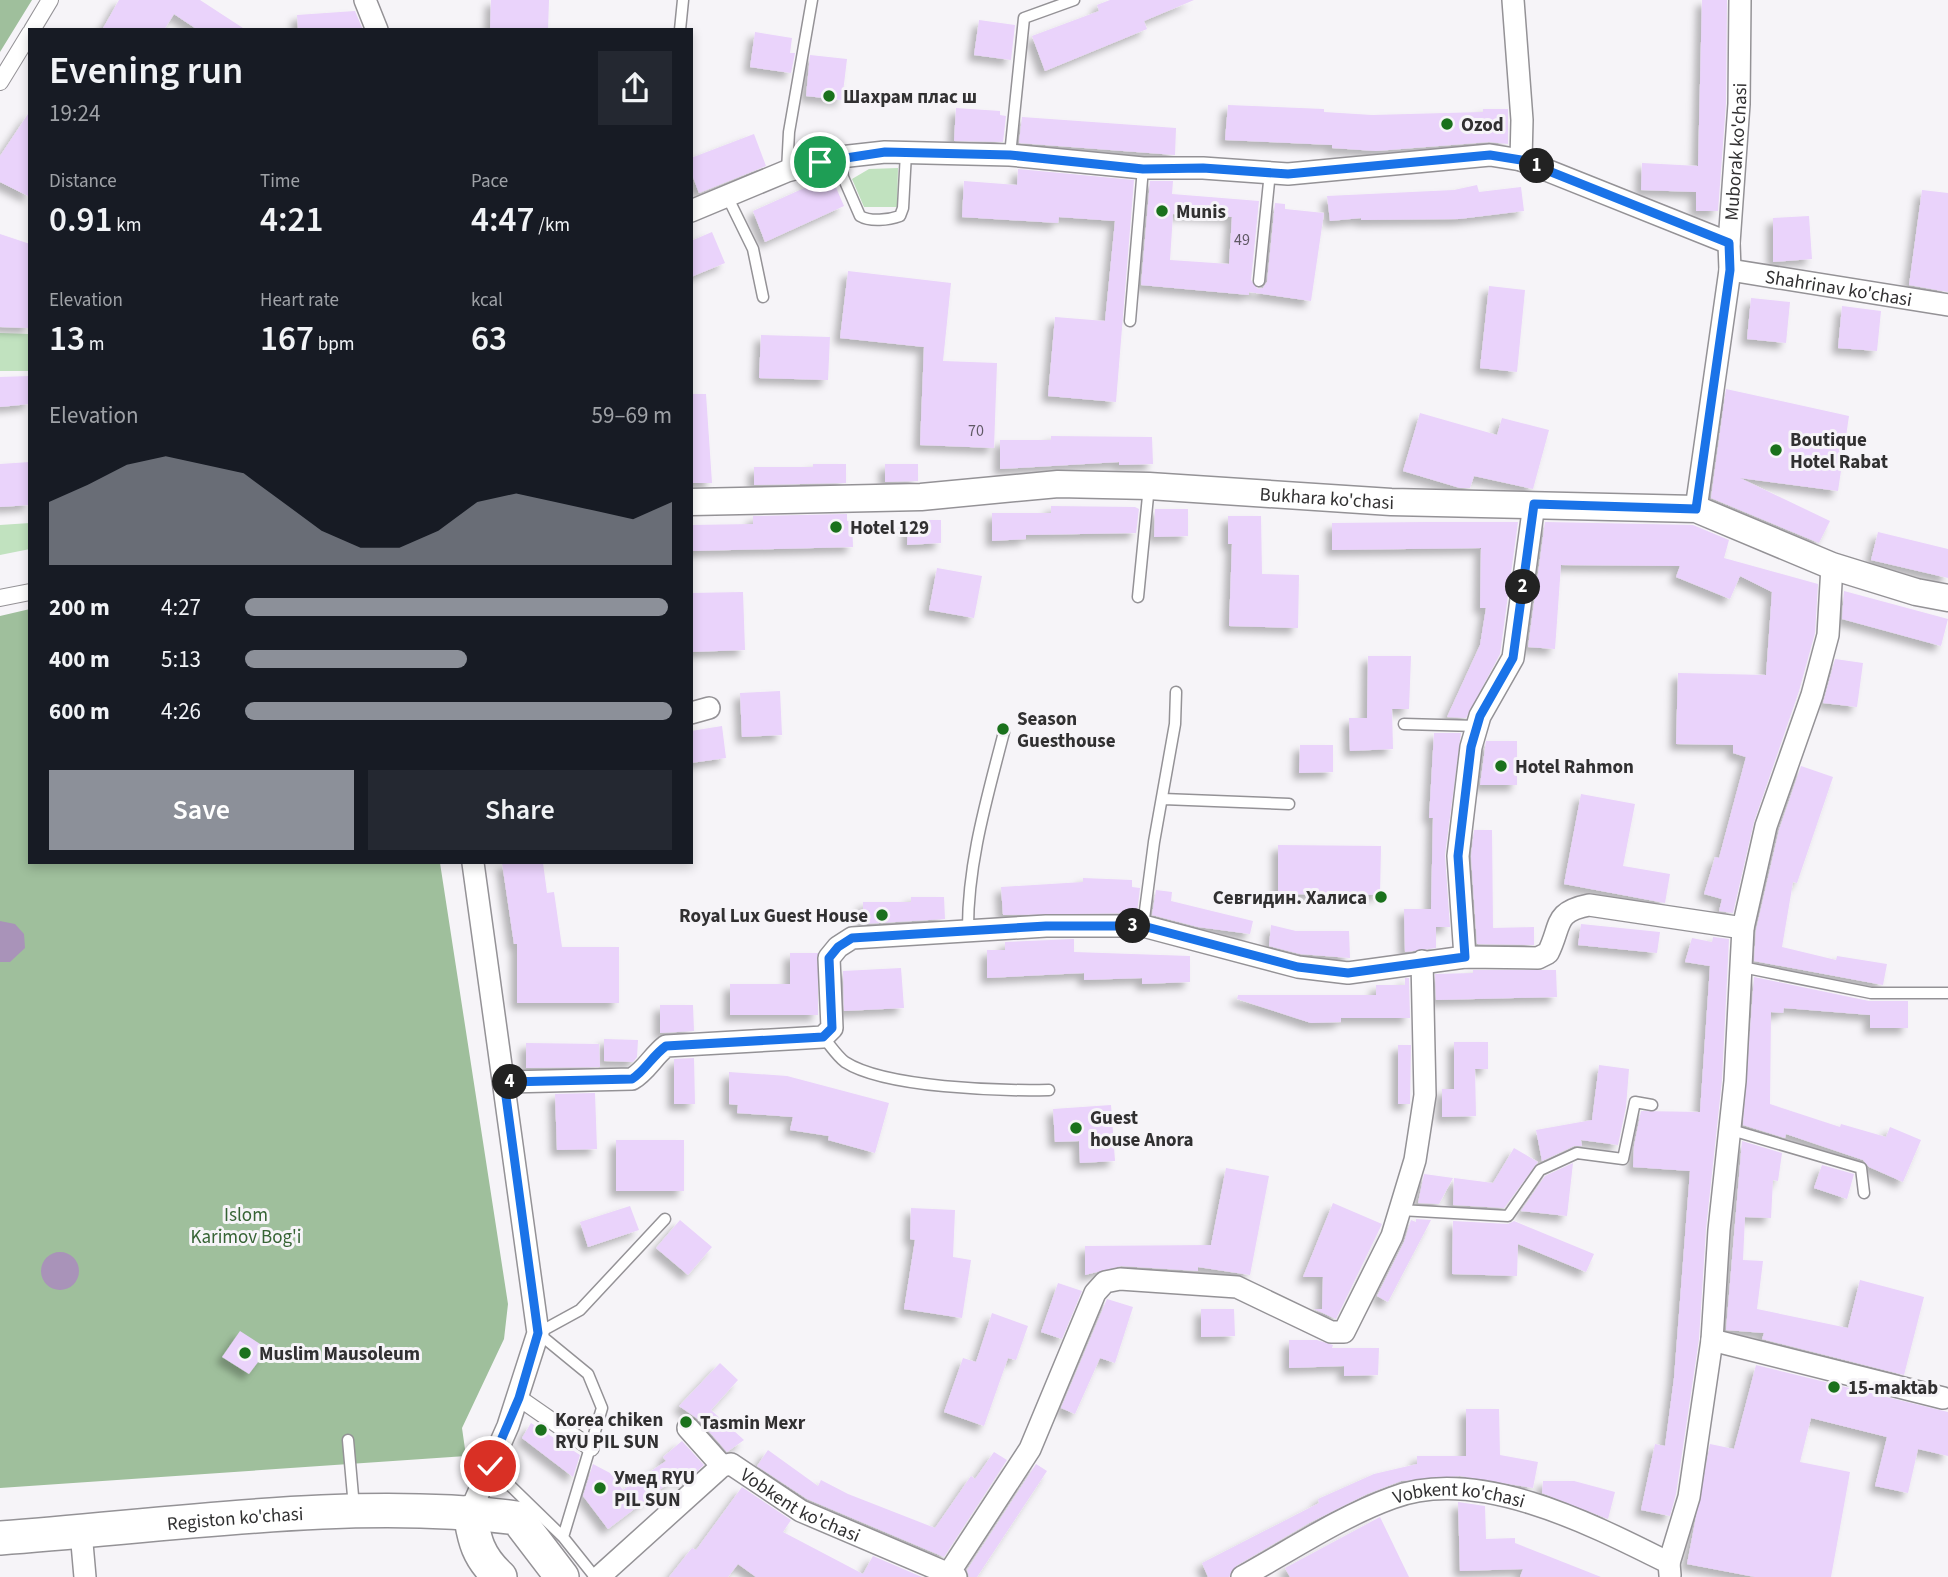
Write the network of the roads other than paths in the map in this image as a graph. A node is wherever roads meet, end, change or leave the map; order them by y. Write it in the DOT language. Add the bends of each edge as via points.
graph roads {
  1 [pos="50,0"];
  2 [pos="365,0"];
  3 [pos="683,0"];
  4 [pos="812,0"];
  5 [pos="1073,0"];
  6 [pos="1513,0"];
  7 [pos="1740,0"];
  8 [pos="33,28"];
  9 [pos="376,28"];
  10 [pos="680,28"];
  11 [pos="28,36"];
  12 [pos="0,82"];
  13 [pos="906,153"];
  14 [pos="1010,155"];
  15 [pos="840,157"];
  16 [pos="1521,160"];
  17 [pos="1143,169"];
  18 [pos="788,171"];
  19 [pos="1270,172"];
  20 [pos="727,197"];
  21 [pos="693,208"];
  22 [pos="1729,243"];
  23 [pos="1730,270"];
  24 [pos="1259,281"];
  25 [pos="763,298"];
  26 [pos="1948,304"];
  27 [pos="1130,321"];
  28 [pos="1149,486"];
  29 [pos="693,502"];
  30 [pos="1534,504"];
  31 [pos="1696,509"];
  32 [pos="1832,566"];
  33 [pos="28,592"];
  34 [pos="1138,597"];
  35 [pos="0,598"];
  36 [pos="1948,598"];
  37 [pos="1176,692"];
  38 [pos="1404,724"];
  39 [pos="1477,726"];
  40 [pos="1004,732"];
  41 [pos="1163,799"];
  42 [pos="1289,804"];
  43 [pos="473,864"];
  44 [pos="1143,926"];
  45 [pos="1743,928"];
  46 [pos="968,933"];
  47 [pos="1465,957"];
  48 [pos="1422,961"];
  49 [pos="1742,967"];
  50 [pos="1948,993"];
  51 [pos="823,1037"];
  52 [pos="504,1082"];
  53 [pos="1049,1090"];
  54 [pos="1652,1105"];
  55 [pos="1728,1129"];
  56 [pos="1864,1193"];
  57 [pos="1400,1210"];
  58 [pos="664,1219"];
  59 [pos="538,1333"];
  60 [pos="1713,1340"];
  61 [pos="519,1398"];
  62 [pos="1944,1398"];
  63 [pos="688,1428"];
  64 [pos="348,1440"];
  65 [pos="591,1448"];
  66 [pos="490,1466"];
  67 [pos="722,1466"];
  68 [pos="354,1512"];
  69 [pos="470,1512"];
  70 [pos="81,1532"];
  71 [pos="563,1537"];
  72 [pos="0,1538"];
  73 [pos="1670,1570"];
  74 [pos="953,1575"];
  75 [pos="85,1577"];
  76 [pos="500,1577"];
  77 [pos="562,1577"];
  78 [pos="597,1577"];
  79 [pos="1242,1577"];
  1 -- 8 [label="street"];
  2 -- 9 [label="street"];
  3 -- 10 [label="lane"];
  4 -- 18 [label="lane" via="789,132"];
  5 -- 14 [label="lane" via="1024,18"];
  6 -- 16 [label="street"];
  7 -- 22 [label="street, Muborak ko'chasi" via="1739,104"];
  11 -- 12 [label="street"];
  13 -- 14 [label="street"];
  13 -- 15 [label="street"];
  13 -- 15 [label="lane" via="903,208 900,216 892,219 860,216 843,177"];
  14 -- 17 [label="street"];
  15 -- 18 [label="street"];
  16 -- 19 [label="street" via="1490,155 1344,171"];
  16 -- 22 [label="street"];
  17 -- 19 [label="street"];
  17 -- 27 [label="lane"];
  18 -- 20 [label="street"];
  19 -- 24 [label="lane"];
  20 -- 21 [label="street"];
  20 -- 25 [label="lane" via="753,248"];
  22 -- 23 [label="street, Muborak ko'chasi"];
  23 -- 26 [label="street, Shahrinav ko'chasi"];
  23 -- 31 [label="street, Muborak ko'chasi"];
  28 -- 29 [label="street, Bukhara ko'chasi" via="1058,484 921,497"];
  28 -- 30 [label="street, Bukhara ko'chasi" via="1391,502"];
  28 -- 34 [label="lane"];
  30 -- 31 [label="street, Bukhara ko'chasi"];
  30 -- 39 [label="street" via="1513,658"];
  31 -- 32 [label="street, Bukhara ko'chasi"];
  32 -- 36 [label="street, Bukhara ko'chasi"];
  32 -- 45 [label="street" via="1828,635 1766,826"];
  33 -- 35 [label="street"];
  37 -- 41 [label="lane"];
  38 -- 39 [label="lane"];
  39 -- 47 [label="street" via="1458,856"];
  40 -- 46 [label="lane" via="968,895"];
  41 -- 42 [label="lane"];
  41 -- 44 [label="lane"];
  43 -- 52 [label="street"];
  44 -- 46 [label="street" via="1046,926"];
  44 -- 48 [label="street" via="1311,969 1348,973"];
  45 -- 47 [label="street" via="1589,905 1573,908 1560,918 1548,953 1538,958"];
  45 -- 49 [label="street"];
  46 -- 51 [label="street" via="852,938 838,947 829,958 832,1028"];
  47 -- 48 [label="street"];
  48 -- 57 [label="street" via="1425,1095 1416,1160"];
  49 -- 50 [label="lane" via="1871,993"];
  49 -- 55 [label="street"];
  51 -- 52 [label="street" via="666,1046 632,1079"];
  51 -- 53 [label="lane" via="844,1061 874,1075 977,1088"];
  52 -- 59 [label="street"];
  54 -- 57 [label="lane" via="1635,1102 1623,1159 1577,1153 1540,1170 1508,1216"];
  55 -- 56 [label="lane" via="1861,1168"];
  55 -- 60 [label="street"];
  57 -- 74 [label="street" via="1392,1237 1344,1332 1331,1332 1237,1287 1165,1280 1105,1282 1095,1293 1030,1449"];
  58 -- 59 [label="lane" via="580,1310"];
  59 -- 61 [label="street"];
  59 -- 65 [label="lane" via="588,1374 602,1408"];
  60 -- 62 [label="street"];
  60 -- 73 [label="street" via="1689,1497"];
  61 -- 65 [label="street"];
  61 -- 66 [label="street"];
  63 -- 67 [label="street"];
  64 -- 68 [label="lane"];
  65 -- 71 [label="lane"];
  66 -- 69 [label="street"];
  66 -- 71 [label="lane"];
  67 -- 74 [label="street, Vobkent ko'chasi" via="732,1464 802,1510"];
  67 -- 78 [label="street, Vobkent ko'chasi"];
  68 -- 69 [label="main road, Registon ko'chasi"];
  68 -- 70 [label="main road, Registon ko'chasi"];
  69 -- 76 [label="main road" via="474,1544"];
  69 -- 77 [label="main road, Registon ko'chasi" via="517,1518"];
  70 -- 72 [label="main road, Registon ko'chasi"];
  70 -- 75 [label="street"];
  71 -- 78 [label="lane"];
  73 -- 79 [label="street, Vobkent ko'chasi" via="1512,1496 1469,1488 1394,1497"];
}
